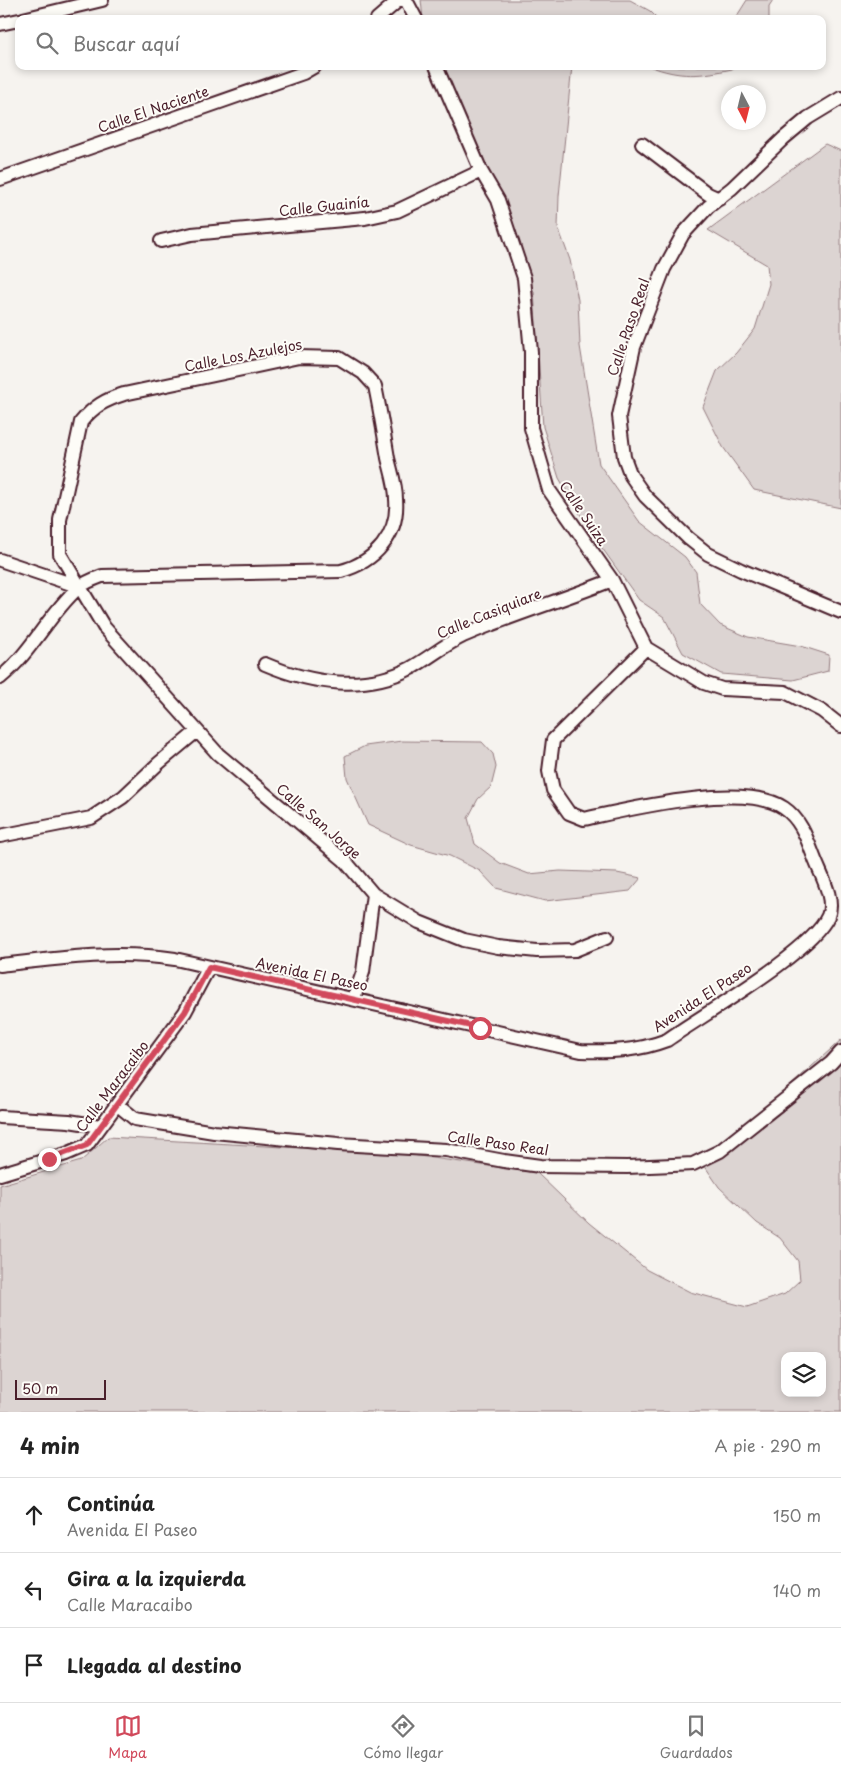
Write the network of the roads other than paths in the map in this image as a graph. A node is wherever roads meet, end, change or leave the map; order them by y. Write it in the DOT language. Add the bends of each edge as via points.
graph roads {
  1 [pos="102,0"];
  2 [pos="400,0"];
  3 [pos="406,0"];
  4 [pos="40,15"];
  5 [pos="382,15"];
  6 [pos="414,15"];
  7 [pos="15,21"];
  8 [pos="0,24"];
  9 [pos="308,70"];
  10 [pos="438,70"];
  11 [pos="841,98"];
  12 [pos="642,144"];
  13 [pos="482,171"];
  14 [pos="0,179"];
  15 [pos="719,199"];
  16 [pos="161,241"];
  17 [pos="0,560"];
  18 [pos="612,580"];
  19 [pos="80,587"];
  20 [pos="841,612"];
  21 [pos="646,648"];
  22 [pos="265,664"];
  23 [pos="0,678"];
  24 [pos="841,726"];
  25 [pos="197,731"];
  26 [pos="0,836"];
  27 [pos="373,894"];
  28 [pos="607,937"];
  29 [pos="0,965"];
  30 [pos="209,967"];
  31 [pos="354,998"];
  32 [pos="841,1052"];
  33 [pos="118,1105"];
  34 [pos="0,1117"];
  35 [pos="100,1126"];
  36 [pos="0,1174"];
  1 -- 4 [label="street"];
  2 -- 5 [label="street"];
  3 -- 6 [label="street"];
  7 -- 8 [label="street"];
  9 -- 14 [label="street, Calle El Naciente"];
  10 -- 13 [label="street, Calle Suiza"];
  11 -- 15 [label="street, Calle Paso Real" via="808,118"];
  12 -- 15 [label="street"];
  13 -- 16 [label="street, Calle Guainía" via="422,201 381,214 192,234"];
  13 -- 18 [label="street, Calle Suiza" via="498,200 524,278 530,352 531,428 538,458 549,490"];
  15 -- 20 [label="street, Calle Paso Real" via="708,207 674,248 634,347 619,416 624,457 631,476 646,496 708,554"];
  17 -- 19 [label="street"];
  18 -- 21 [label="street, Calle Suiza"];
  18 -- 22 [label="street, Calle Casiquiare" via="462,636 414,667 384,679 344,684 284,672"];
  19 -- 19 [label="street, Calle Los Azulejos" via="102,576 119,574 341,571 370,558 384,545 392,528 396,500 375,386 363,373 339,358 299,356 103,401 81,422 60,520 60,554"];
  19 -- 23 [label="street" via="56,612 30,649"];
  19 -- 25 [label="street, Calle San Jorge" via="104,627"];
  21 -- 24 [label="street" via="704,683 722,689 785,692 822,711"];
  21 -- 31 [label="street, Avenida El Paseo" via="553,740 549,771 553,790 561,804 568,813 584,819 708,797 763,799 784,808 802,826 829,897 829,915 819,929 793,955 667,1040 646,1048 581,1051"];
  25 -- 26 [label="street" via="123,797 91,818"];
  25 -- 27 [label="street, Calle San Jorge" via="218,754 345,862"];
  27 -- 28 [label="street, Calle San Jorge" via="442,933 498,948 575,950"];
  27 -- 31 [label="street" via="363,972"];
  29 -- 30 [label="street, Avenida El Paseo" via="97,954 140,954"];
  30 -- 31 [label="street, Avenida El Paseo"];
  30 -- 33 [label="street, Calle Maracaibo" via="185,1012"];
  32 -- 33 [label="street, Calle Paso Real" via="739,1136 693,1164 540,1166 446,1150 214,1132 135,1119"];
  33 -- 35 [label="street, Calle Maracaibo"];
  34 -- 35 [label="street"];
  35 -- 36 [label="street, Calle Maracaibo" via="87,1145"];
}
